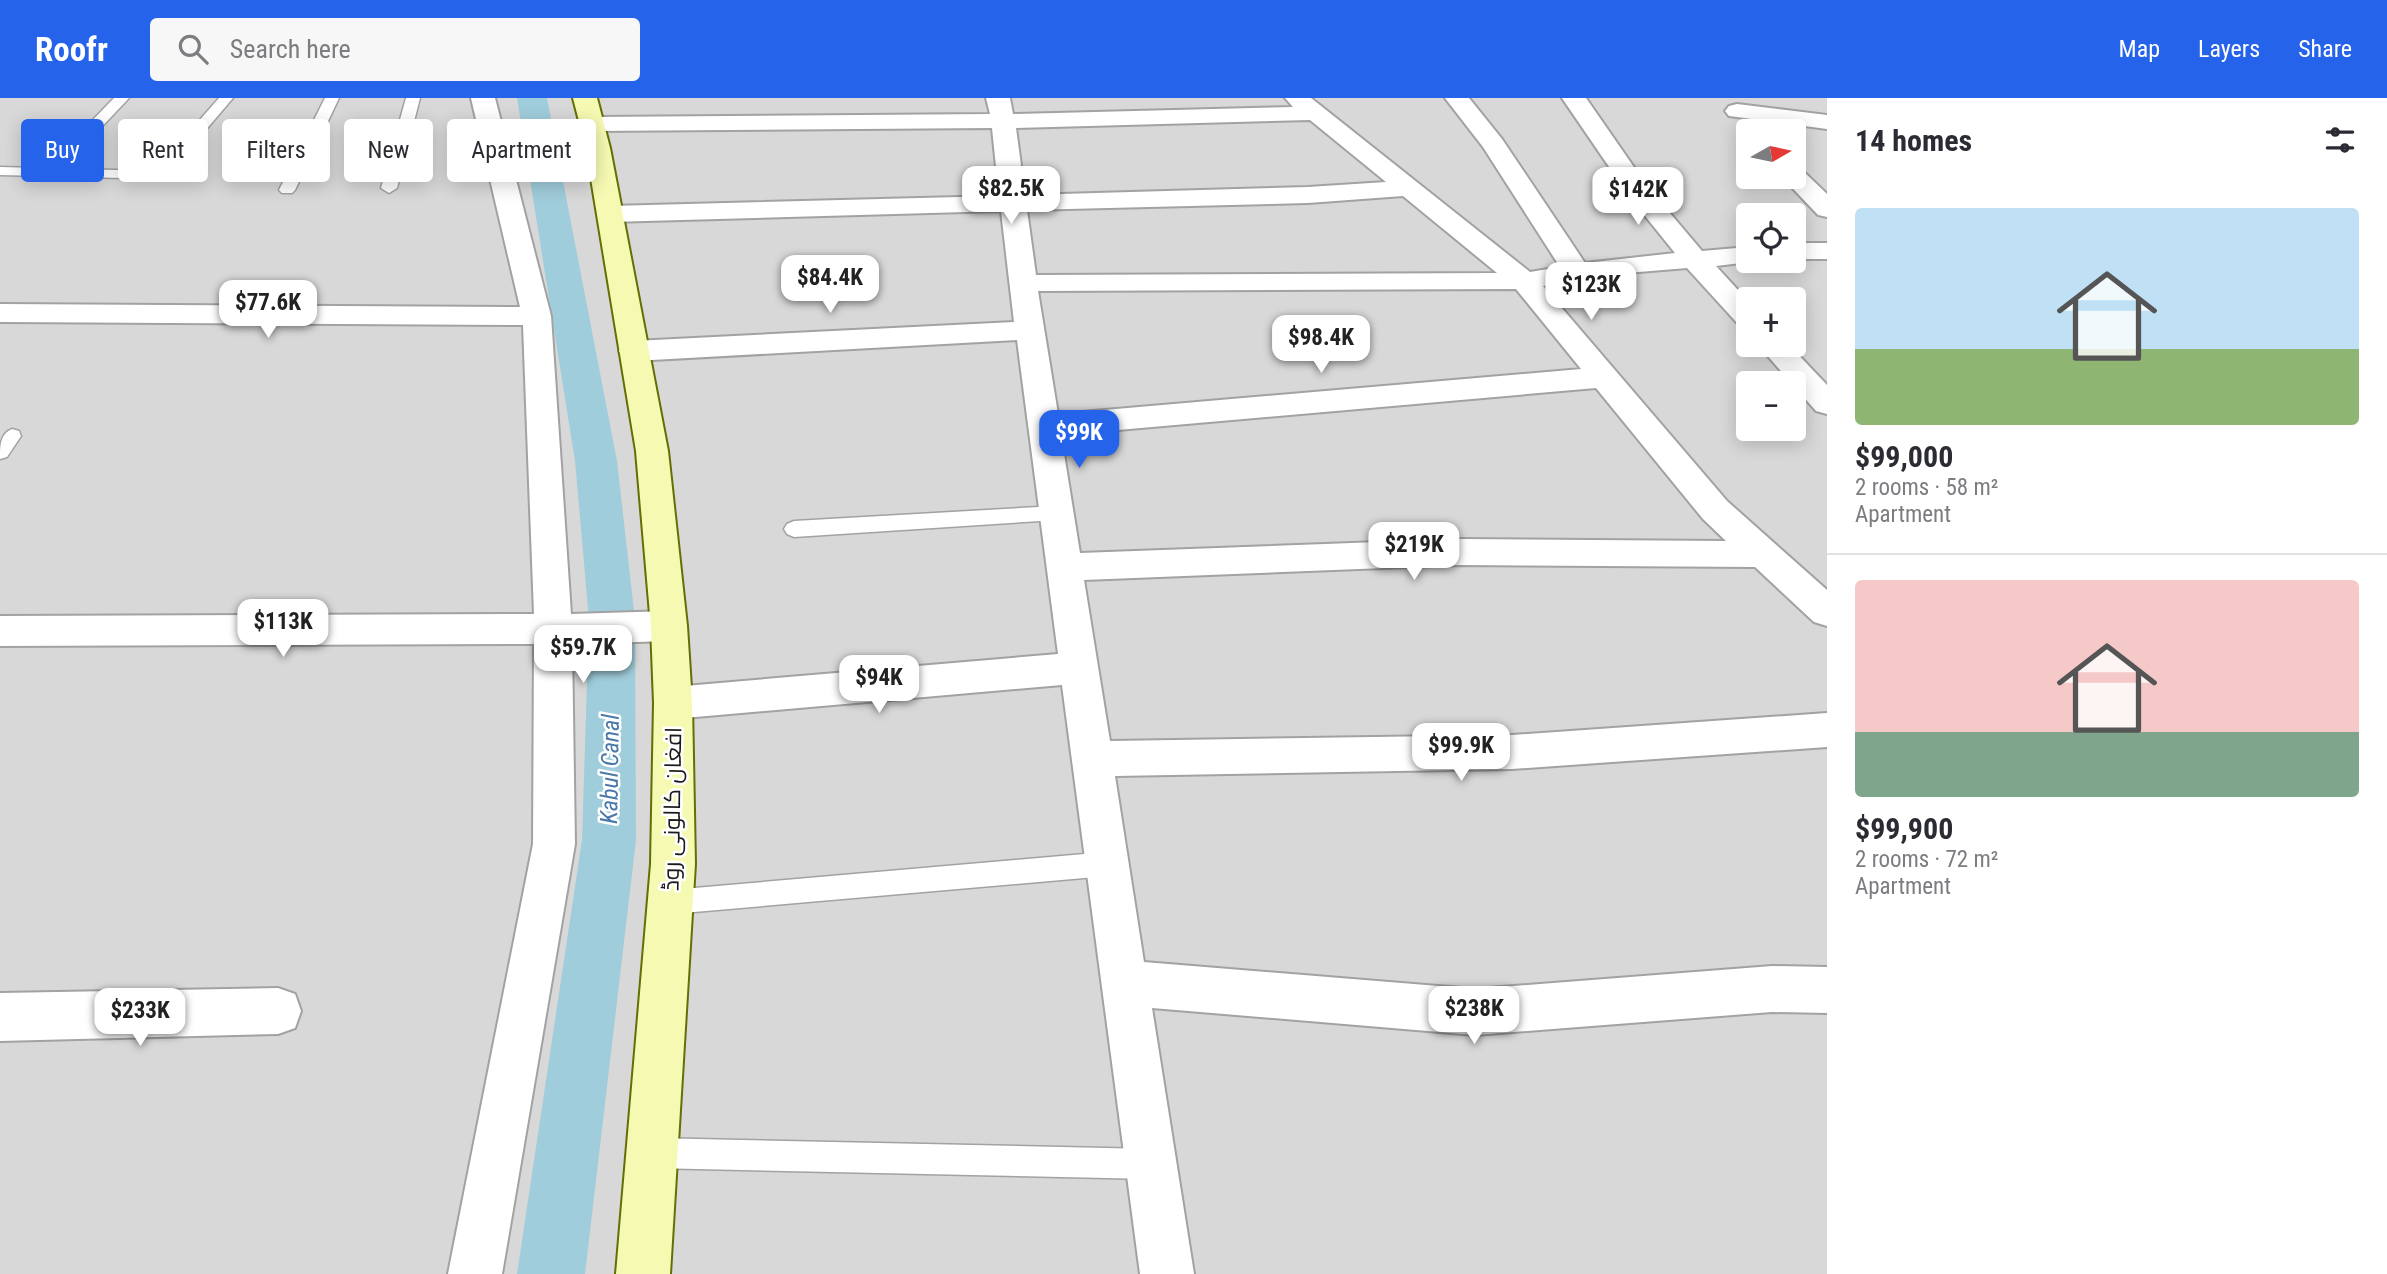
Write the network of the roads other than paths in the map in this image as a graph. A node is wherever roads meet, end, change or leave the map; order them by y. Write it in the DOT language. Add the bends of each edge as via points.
graph roads {
  1 [pos="122,98"];
  2 [pos="226,98"];
  3 [pos="332,98"];
  4 [pos="413,98"];
  5 [pos="483,98"];
  6 [pos="1457,98"];
  7 [pos="1574,98"];
  8 [pos="1732,105"];
  9 [pos="1307,106"];
  10 [pos="1001,110"];
  11 [pos="588,111"];
  12 [pos="102,119"];
  13 [pos="1744,119"];
  14 [pos="1827,122"];
  15 [pos="0,171"];
  16 [pos="389,188"];
  17 [pos="1410,188"];
  18 [pos="1806,188"];
  19 [pos="287,190"];
  20 [pos="1013,203"];
  21 [pos="1827,209"];
  22 [pos="610,214"];
  23 [pos="1806,251"];
  24 [pos="1827,251"];
  25 [pos="1736,256"];
  26 [pos="1694,259"];
  27 [pos="1577,272"];
  28 [pos="1524,281"];
  29 [pos="1023,283"];
  30 [pos="1736,305"];
  31 [pos="0,313"];
  32 [pos="537,316"];
  33 [pos="1030,330"];
  34 [pos="634,351"];
  35 [pos="1784,357"];
  36 [pos="1603,377"];
  37 [pos="1827,404"];
  38 [pos="1044,426"];
  39 [pos="12,436"];
  40 [pos="0,452"];
  41 [pos="1056,513"];
  42 [pos="794,529"];
  43 [pos="1763,554"];
  44 [pos="1065,567"];
  45 [pos="1825,608"];
  46 [pos="660,626"];
  47 [pos="560,629"];
  48 [pos="0,631"];
  49 [pos="1079,668"];
  50 [pos="673,703"];
  51 [pos="1827,730"];
  52 [pos="1093,759"];
  53 [pos="1107,864"];
  54 [pos="671,902"];
  55 [pos="1125,983"];
  56 [pos="1827,990"];
  57 [pos="278,1012"];
  58 [pos="0,1017"];
  59 [pos="652,1153"];
  60 [pos="1151,1164"];
  61 [pos="475,1274"];
  62 [pos="643,1274"];
  63 [pos="1167,1274"];
  1 -- 12 [label="lane"];
  2 -- 15 [label="lane" via="159,177"];
  3 -- 19 [label="lane"];
  4 -- 16 [label="lane"];
  5 -- 32 [label="street"];
  6 -- 27 [label="street"];
  7 -- 26 [label="street" via="1638,191"];
  8 -- 13 [label="street"];
  8 -- 14 [label="street"];
  9 -- 10 [label="street"];
  9 -- 17 [label="street"];
  10 -- 11 [label="street"];
  10 -- 20 [label="street"];
  11 -- 22 [label="main road, افغان کالونی روڈ"];
  17 -- 20 [label="street"];
  17 -- 28 [label="street"];
  18 -- 21 [label="street"];
  20 -- 22 [label="street"];
  20 -- 29 [label="street"];
  22 -- 34 [label="main road, افغان کالونی روڈ"];
  23 -- 24 [label="street"];
  25 -- 26 [label="street"];
  26 -- 27 [label="street"];
  26 -- 30 [label="street"];
  27 -- 28 [label="street"];
  28 -- 29 [label="street"];
  28 -- 36 [label="street"];
  29 -- 33 [label="street"];
  31 -- 32 [label="street"];
  32 -- 47 [label="street"];
  33 -- 34 [label="street"];
  33 -- 38 [label="street"];
  34 -- 46 [label="main road, افغان کالونی روڈ" via="652,451"];
  35 -- 37 [label="street"];
  36 -- 38 [label="street"];
  36 -- 43 [label="street" via="1715,510"];
  38 -- 41 [label="street"];
  39 -- 40 [label="lane"];
  41 -- 42 [label="lane"];
  41 -- 44 [label="street"];
  43 -- 44 [label="street" via="1461,552"];
  43 -- 45 [label="street"];
  44 -- 49 [label="street"];
  46 -- 47 [label="street"];
  46 -- 50 [label="main road, افغان کالونی روڈ"];
  47 -- 48 [label="street"];
  47 -- 61 [label="street" via="554,844"];
  49 -- 50 [label="street"];
  49 -- 52 [label="street"];
  50 -- 54 [label="main road, افغان کالونی روڈ"];
  51 -- 52 [label="street" via="1512,752"];
  52 -- 53 [label="street"];
  53 -- 54 [label="lane"];
  53 -- 55 [label="street"];
  54 -- 59 [label="main road, افغان کالونی روڈ"];
  55 -- 56 [label="street" via="1475,1012 1772,989"];
  55 -- 60 [label="street"];
  57 -- 58 [label="street"];
  59 -- 60 [label="lane"];
  59 -- 62 [label="main road, افغان کالونی روڈ"];
  60 -- 63 [label="street"];
}
